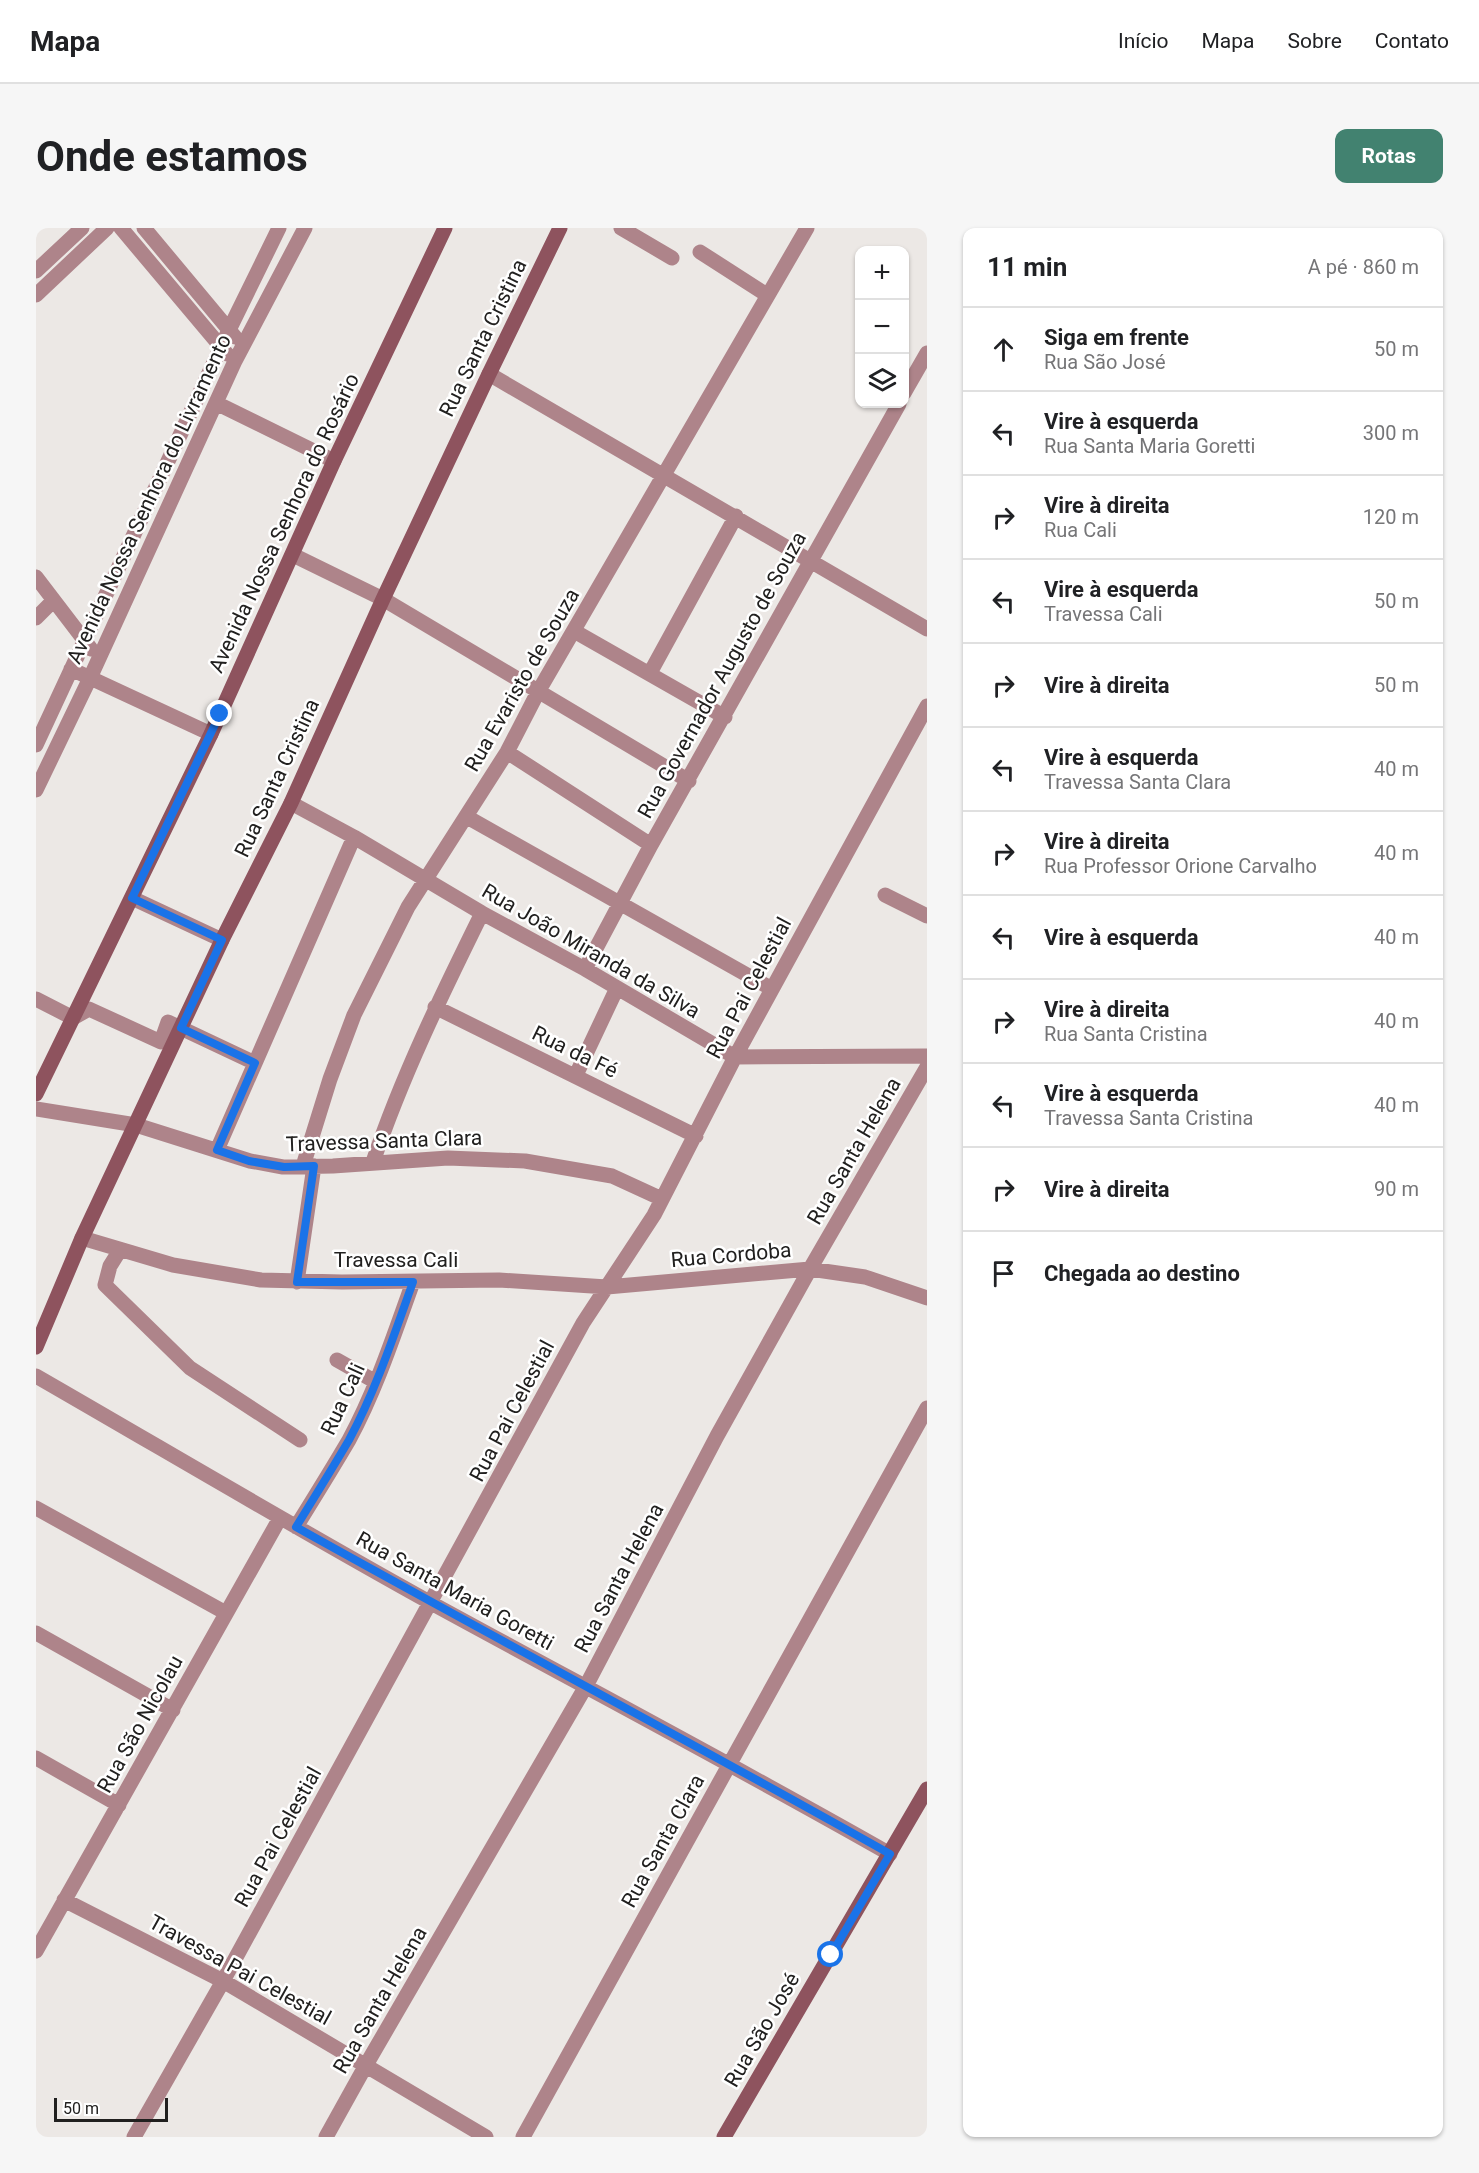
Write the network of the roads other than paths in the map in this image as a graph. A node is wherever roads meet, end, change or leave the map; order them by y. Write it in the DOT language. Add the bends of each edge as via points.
graph roads {
  1 [pos="82,228"];
  2 [pos="107,228"];
  3 [pos="122,228"];
  4 [pos="144,228"];
  5 [pos="279,228"];
  6 [pos="305,228"];
  7 [pos="445,228"];
  8 [pos="560,228"];
  9 [pos="621,228"];
  10 [pos="807,228"];
  11 [pos="700,252"];
  12 [pos="672,258"];
  13 [pos="36,271"];
  14 [pos="36,295"];
  15 [pos="767,295"];
  16 [pos="229,330"];
  17 [pos="243,346"];
  18 [pos="221,348"];
  19 [pos="927,353"];
  20 [pos="235,361"];
  21 [pos="489,374"];
  22 [pos="909,384"];
  23 [pos="216,403"];
  24 [pos="897,408"];
  25 [pos="334,461"];
  26 [pos="664,475"];
  27 [pos="736,516"];
  28 [pos="292,555"];
  29 [pos="811,561"];
  30 [pos="36,577"];
  31 [pos="383,599"];
  32 [pos="53,601"];
  33 [pos="36,618"];
  34 [pos="927,629"];
  35 [pos="574,631"];
  36 [pos="86,642"];
  37 [pos="98,658"];
  38 [pos="71,669"];
  39 [pos="650,673"];
  40 [pos="90,678"];
  41 [pos="538,692"];
  42 [pos="927,706"];
  43 [pos="725,717"];
  44 [pos="211,734"];
  45 [pos="36,745"];
  46 [pos="507,752"];
  47 [pos="689,781"];
  48 [pos="36,790"];
  49 [pos="291,803"];
  50 [pos="467,817"];
  51 [pos="354,837"];
  52 [pos="651,844"];
  53 [pos="426,881"];
  54 [pos="885,895"];
  55 [pos="132,898"];
  56 [pos="621,903"];
  57 [pos="482,913"];
  58 [pos="927,916"];
  59 [pos="222,940"];
  60 [pos="585,969"];
  61 [pos="617,988"];
  62 [pos="772,989"];
  63 [pos="36,999"];
  64 [pos="435,1006"];
  65 [pos="73,1018"];
  66 [pos="181,1028"];
  67 [pos="927,1056"];
  68 [pos="735,1058"];
  69 [pos="255,1063"];
  70 [pos="927,1067"];
  71 [pos="576,1075"];
  72 [pos="36,1094"];
  73 [pos="36,1108"];
  74 [pos="136,1125"];
  75 [pos="696,1136"];
  76 [pos="217,1150"];
  77 [pos="373,1162"];
  78 [pos="308,1166"];
  79 [pos="662,1199"];
  80 [pos="82,1238"];
  81 [pos="120,1250"];
  82 [pos="810,1269"];
  83 [pos="297,1282"];
  84 [pos="413,1282"];
  85 [pos="607,1287"];
  86 [pos="927,1298"];
  87 [pos="36,1347"];
  88 [pos="337,1360"];
  89 [pos="36,1376"];
  90 [pos="376,1382"];
  91 [pos="927,1408"];
  92 [pos="300,1440"];
  93 [pos="36,1508"];
  94 [pos="280,1518"];
  95 [pos="296,1527"];
  96 [pos="431,1603"];
  97 [pos="226,1612"];
  98 [pos="36,1633"];
  99 [pos="586,1686"];
  100 [pos="173,1710"];
  101 [pos="36,1758"];
  102 [pos="730,1763"];
  103 [pos="927,1789"];
  104 [pos="119,1805"];
  105 [pos="890,1854"];
  106 [pos="64,1900"];
  107 [pos="36,1951"];
  108 [pos="223,1981"];
  109 [pos="366,2065"];
  110 [pos="134,2137"];
  111 [pos="326,2137"];
  112 [pos="486,2137"];
  113 [pos="523,2137"];
  114 [pos="724,2137"];
  1 -- 13 [label="street"];
  2 -- 14 [label="street"];
  3 -- 18 [label="street"];
  4 -- 16 [label="street"];
  5 -- 16 [label="street, Avenida Nossa Senhora do Livramento"];
  6 -- 17 [label="street, Avenida Nossa Senhora do Livramento"];
  7 -- 25 [label="main road, Avenida Nossa Senhora do Rosário"];
  8 -- 21 [label="main road, Rua Santa Cristina"];
  9 -- 12 [label="street"];
  10 -- 15 [label="street, Rua Evaristo de Souza"];
  11 -- 15 [label="street"];
  15 -- 26 [label="street, Rua Evaristo de Souza"];
  16 -- 17 [label="street"];
  16 -- 18 [label="street, Avenida Nossa Senhora do Livramento"];
  17 -- 20 [label="street, Avenida Nossa Senhora do Livramento"];
  18 -- 20 [label="street"];
  18 -- 36 [label="street, Avenida Nossa Senhora do Livramento"];
  19 -- 22 [label="street"];
  20 -- 23 [label="street, Avenida Nossa Senhora do Livramento"];
  21 -- 26 [label="street"];
  21 -- 31 [label="main road, Rua Santa Cristina"];
  23 -- 25 [label="street"];
  23 -- 37 [label="street, Avenida Nossa Senhora do Livramento"];
  24 -- 29 [label="street, Rua Governador Augusto de Souza"];
  25 -- 28 [label="main road, Avenida Nossa Senhora do Rosário"];
  26 -- 27 [label="street"];
  26 -- 35 [label="street, Rua Evaristo de Souza"];
  27 -- 29 [label="street"];
  27 -- 39 [label="street"];
  28 -- 31 [label="street"];
  28 -- 44 [label="main road, Avenida Nossa Senhora do Rosário"];
  29 -- 34 [label="street"];
  29 -- 43 [label="street, Rua Governador Augusto de Souza"];
  30 -- 32 [label="street"];
  31 -- 41 [label="street"];
  31 -- 49 [label="main road, Rua Santa Cristina"];
  32 -- 33 [label="street"];
  32 -- 36 [label="street"];
  35 -- 39 [label="street"];
  35 -- 41 [label="street, Rua Evaristo de Souza"];
  36 -- 37 [label="street"];
  36 -- 38 [label="street, Avenida Nossa Senhora do Livramento"];
  37 -- 40 [label="street, Avenida Nossa Senhora do Livramento"];
  38 -- 40 [label="street"];
  38 -- 45 [label="street, Avenida Nossa Senhora do Livramento"];
  39 -- 43 [label="street"];
  40 -- 44 [label="street"];
  40 -- 48 [label="street, Avenida Nossa Senhora do Livramento"];
  41 -- 46 [label="street, Rua Evaristo de Souza"];
  41 -- 47 [label="street"];
  42 -- 62 [label="street, Rua Pai Celestial"];
  43 -- 47 [label="street, Rua Governador Augusto de Souza"];
  44 -- 55 [label="main road, Avenida Nossa Senhora do Rosário"];
  46 -- 50 [label="street, Rua Evaristo de Souza"];
  46 -- 52 [label="street"];
  47 -- 52 [label="street, Rua Governador Augusto de Souza"];
  49 -- 51 [label="street, Rua João Miranda da Silva"];
  49 -- 59 [label="main road, Rua Santa Cristina"];
  50 -- 53 [label="street, Rua Evaristo de Souza"];
  50 -- 56 [label="street"];
  51 -- 53 [label="street, Rua João Miranda da Silva"];
  51 -- 69 [label="street"];
  52 -- 56 [label="street, Rua Governador Augusto de Souza"];
  53 -- 57 [label="street, Rua João Miranda da Silva"];
  53 -- 78 [label="street, Rua Evaristo de Souza" via="408,907 354,1015 330,1079"];
  54 -- 58 [label="street"];
  55 -- 59 [label="street"];
  55 -- 65 [label="main road, Avenida Nossa Senhora do Rosário"];
  56 -- 60 [label="street, Rua Governador Augusto de Souza"];
  56 -- 62 [label="street"];
  57 -- 60 [label="street, Rua João Miranda da Silva"];
  57 -- 64 [label="street"];
  59 -- 66 [label="main road, Rua Santa Cristina"];
  60 -- 61 [label="street, Rua João Miranda da Silva"];
  61 -- 68 [label="street, Rua João Miranda da Silva"];
  61 -- 71 [label="street"];
  62 -- 68 [label="street, Rua Pai Celestial"];
  63 -- 65 [label="street"];
  64 -- 71 [label="street, Rua da Fé"];
  64 -- 77 [label="street"];
  65 -- 66 [label="street" via="89,1010 161,1042 168,1022"];
  65 -- 72 [label="main road, Avenida Nossa Senhora do Rosário"];
  66 -- 69 [label="street"];
  66 -- 74 [label="main road, Rua Santa Cristina"];
  67 -- 68 [label="street"];
  68 -- 75 [label="street, Rua Pai Celestial"];
  69 -- 76 [label="street"];
  70 -- 82 [label="street, Rua Santa Helena"];
  71 -- 75 [label="street, Rua da Fé"];
  73 -- 74 [label="street, Travessa Santa Clara"];
  74 -- 76 [label="street, Travessa Santa Clara"];
  74 -- 80 [label="main road, Rua Santa Cristina"];
  75 -- 79 [label="street, Rua Pai Celestial"];
  76 -- 78 [label="street, Travessa Santa Clara" via="249,1161 284,1167"];
  77 -- 78 [label="street, Travessa Santa Clara"];
  77 -- 79 [label="street, Travessa Santa Clara" via="448,1158 525,1161 612,1176"];
  78 -- 83 [label="street, Rua Evaristo de Souza"];
  79 -- 85 [label="street, Rua Pai Celestial"];
  80 -- 81 [label="street, Travessa Cali"];
  80 -- 87 [label="main road, Rua Santa Cristina"];
  81 -- 83 [label="street, Travessa Cali" via="218,1274"];
  81 -- 92 [label="street" via="105,1286 190,1368"];
  82 -- 85 [label="street, Rua Cordoba"];
  82 -- 86 [label="street, Rua Cordoba" via="865,1277"];
  82 -- 99 [label="street, Rua Santa Helena"];
  83 -- 84 [label="street, Travessa Cali"];
  84 -- 85 [label="street, Travessa Cali" via="499,1280"];
  84 -- 90 [label="street, Rua Cali"];
  85 -- 96 [label="street, Rua Pai Celestial" via="583,1323"];
  88 -- 90 [label="street"];
  89 -- 94 [label="street, Rua Santa Maria Goretti"];
  90 -- 95 [label="street, Rua Cali" via="349,1439"];
  91 -- 102 [label="street, Rua Santa Clara"];
  93 -- 97 [label="street"];
  94 -- 95 [label="street, Rua Santa Maria Goretti"];
  94 -- 97 [label="street, Rua São Nicolau"];
  95 -- 96 [label="street, Rua Santa Maria Goretti"];
  96 -- 99 [label="street, Rua Santa Maria Goretti"];
  96 -- 108 [label="street, Rua Pai Celestial"];
  97 -- 100 [label="street, Rua São Nicolau"];
  98 -- 100 [label="street"];
  99 -- 102 [label="street, Rua Santa Maria Goretti"];
  99 -- 109 [label="street, Rua Santa Helena"];
  100 -- 104 [label="street, Rua São Nicolau"];
  101 -- 104 [label="street"];
  102 -- 105 [label="street, Rua Santa Maria Goretti"];
  102 -- 113 [label="street, Rua Santa Clara"];
  103 -- 105 [label="main road, Rua São José"];
  104 -- 106 [label="street, Rua São Nicolau"];
  105 -- 114 [label="main road, Rua São José"];
  106 -- 107 [label="street, Rua São Nicolau"];
  106 -- 108 [label="street, Travessa Pai Celestial"];
  108 -- 109 [label="street, Travessa Pai Celestial"];
  108 -- 110 [label="street, Rua Pai Celestial"];
  109 -- 111 [label="street, Rua Santa Helena"];
  109 -- 112 [label="street, Travessa Pai Celestial"];
}
